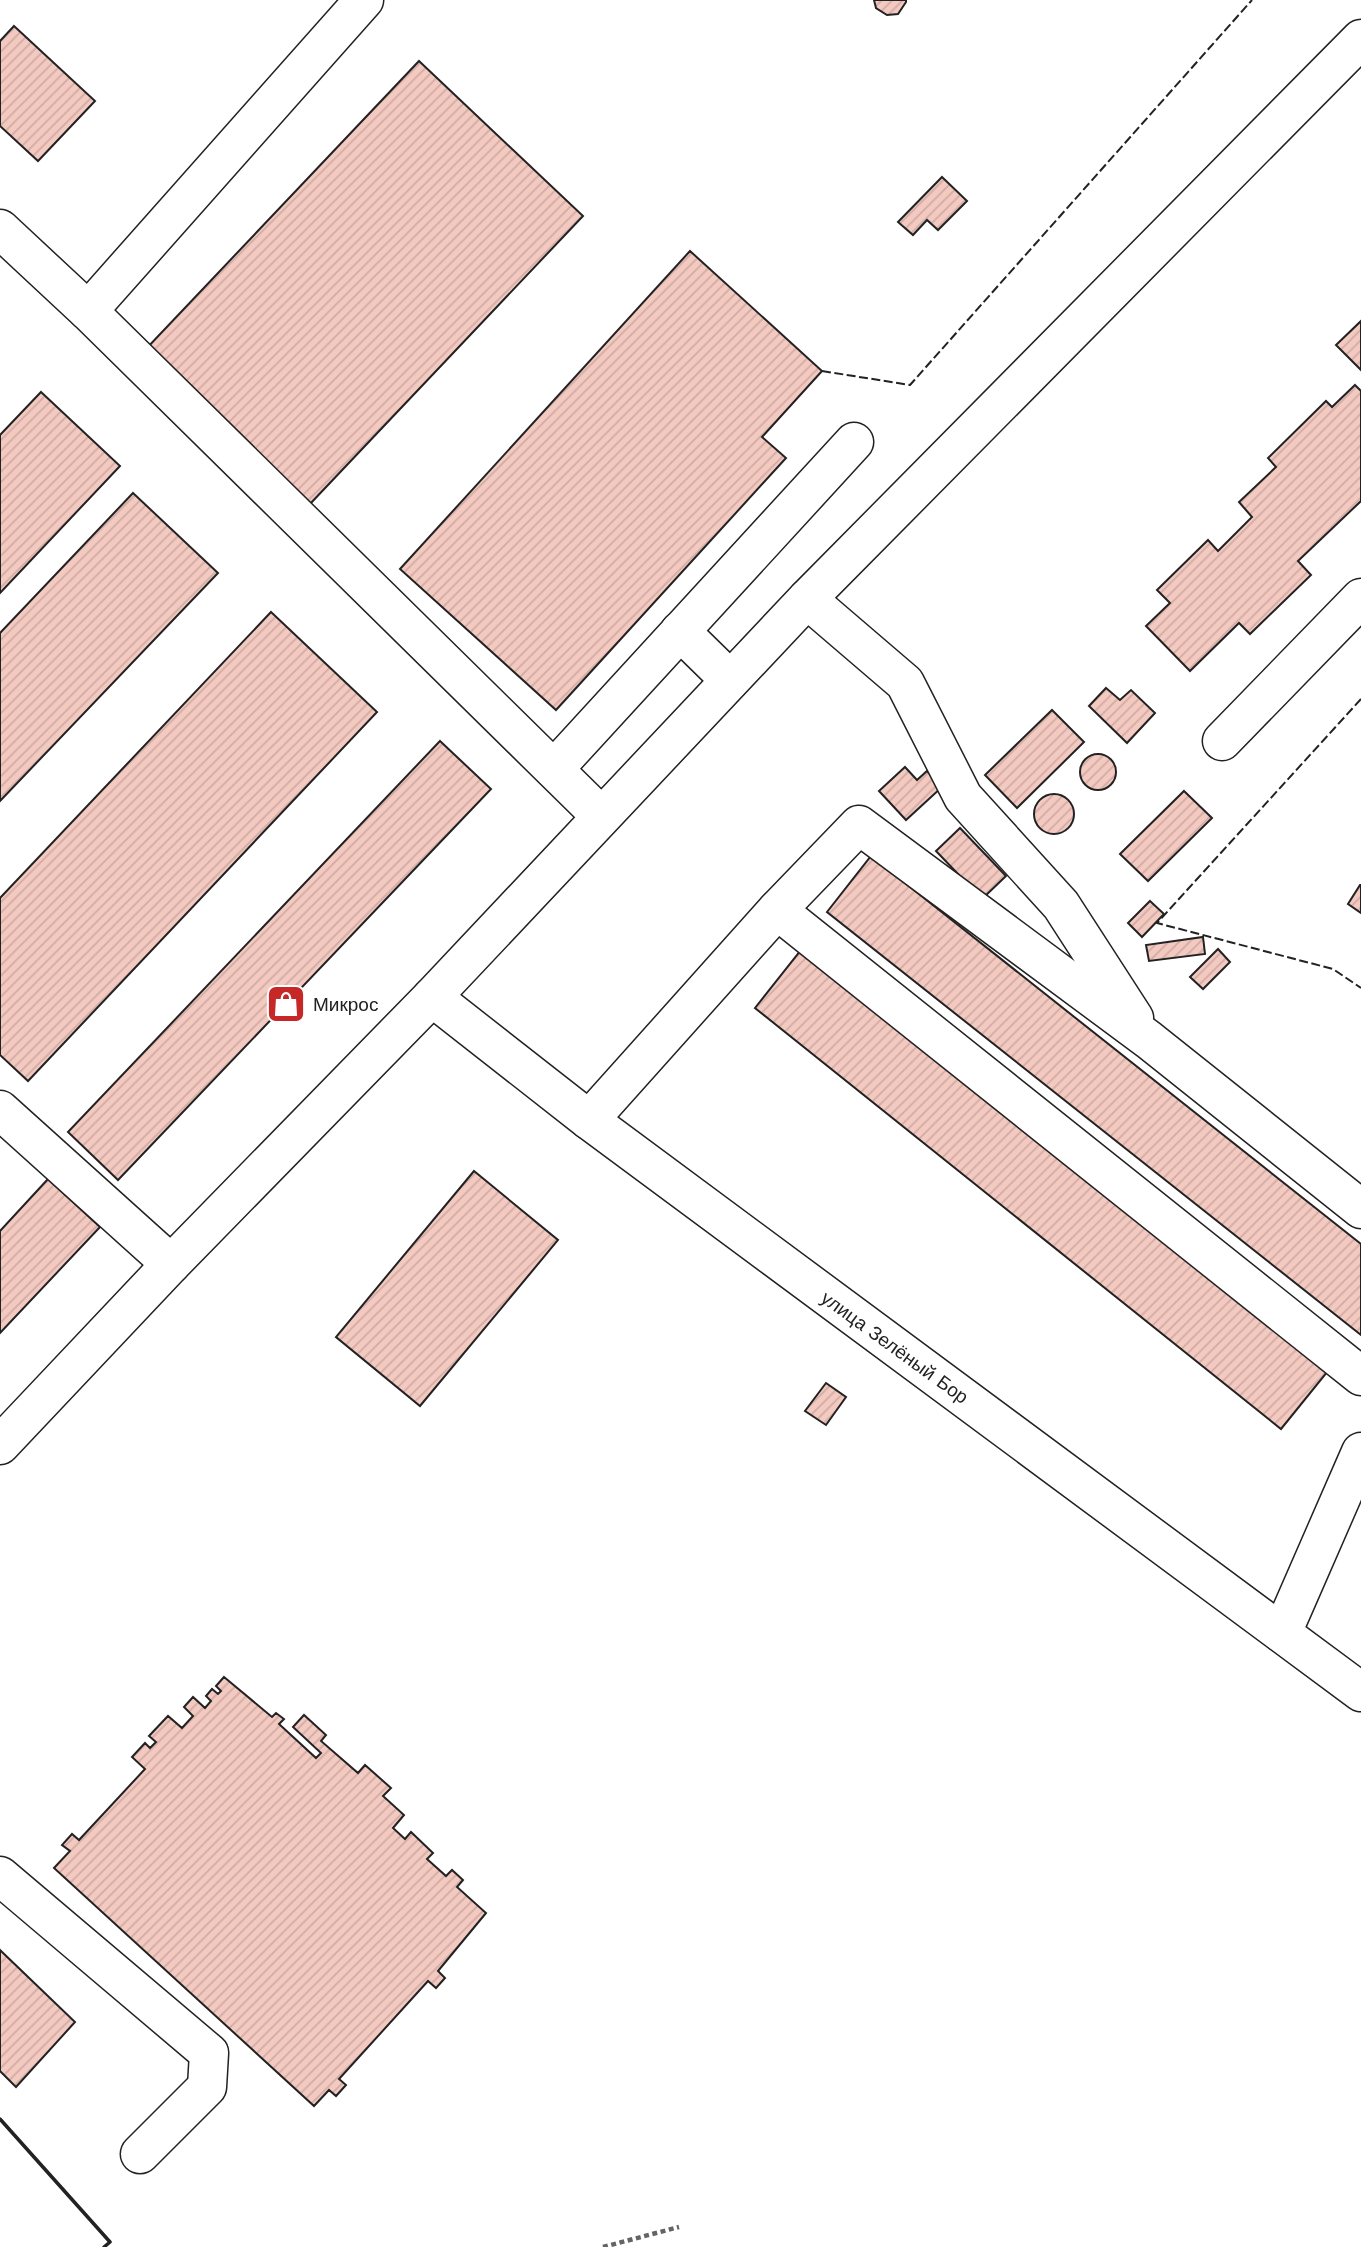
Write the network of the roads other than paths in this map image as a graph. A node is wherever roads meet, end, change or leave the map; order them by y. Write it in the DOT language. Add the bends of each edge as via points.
graph roads {
  1 [pos="365,0"];
  2 [pos="1361,39"];
  3 [pos="0,229"];
  4 [pos="89,311"];
  5 [pos="854,442"];
  6 [pos="807,598"];
  7 [pos="1361,598"];
  8 [pos="680,631"];
  9 [pos="730,680"];
  10 [pos="1222,741"];
  11 [pos="554,769"];
  12 [pos="601,816"];
  13 [pos="777,910"];
  14 [pos="432,997"];
  15 [pos="1149,1040"];
  16 [pos="0,1110"];
  17 [pos="589,1120"];
  18 [pos="1361,1209"];
  19 [pos="172,1264"];
  20 [pos="1361,1376"];
  21 [pos="0,1445"];
  22 [pos="1361,1452"];
  23 [pos="1282,1633"];
  24 [pos="1361,1692"];
  25 [pos="0,1876"];
  26 [pos="140,2154"];
  1 -- 4 [label="street"];
  2 -- 6 [label="street"];
  3 -- 4 [label="street"];
  4 -- 11 [label="street"];
  5 -- 8 [label="street"];
  6 -- 9 [label="street"];
  6 -- 15 [label="street" via="905,683 963,797 1061,905"];
  7 -- 10 [label="street"];
  8 -- 9 [label="street"];
  8 -- 11 [label="street"];
  9 -- 12 [label="street"];
  11 -- 12 [label="street"];
  12 -- 14 [label="street"];
  13 -- 15 [label="street" via="859,825"];
  13 -- 17 [label="street"];
  13 -- 20 [label="street"];
  14 -- 17 [label="street, улица Зелёный Бор"];
  14 -- 19 [label="street"];
  15 -- 18 [label="street"];
  16 -- 19 [label="street"];
  17 -- 23 [label="street, улица Зелёный Бор"];
  19 -- 21 [label="street"];
  22 -- 23 [label="street"];
  23 -- 24 [label="street, улица Зелёный Бор"];
  25 -- 26 [label="street" via="209,2053 207,2087"];
}
